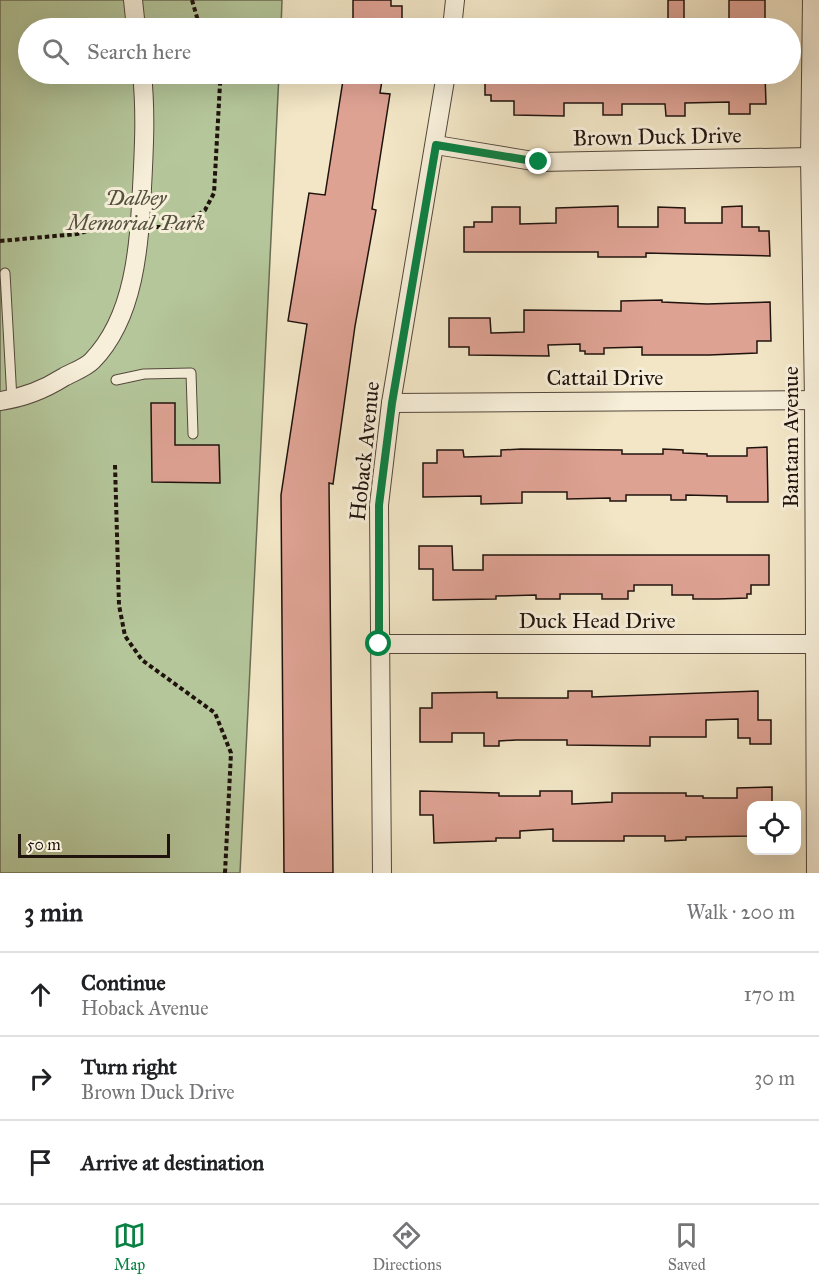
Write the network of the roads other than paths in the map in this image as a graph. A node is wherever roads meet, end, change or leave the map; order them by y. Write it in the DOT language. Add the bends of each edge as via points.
graph roads {
  1 [pos="133,0"];
  2 [pos="455,0"];
  3 [pos="812,0"];
  4 [pos="135,18"];
  5 [pos="453,18"];
  6 [pos="143,84"];
  7 [pos="445,84"];
  8 [pos="436,145"];
  9 [pos="810,157"];
  10 [pos="5,273"];
  11 [pos="116,380"];
  12 [pos="6,400"];
  13 [pos="816,400"];
  14 [pos="392,403"];
  15 [pos="193,434"];
  16 [pos="379,644"];
  17 [pos="814,644"];
  18 [pos="382,873"];
  19 [pos="816,873"];
  1 -- 4 [label="street"];
  2 -- 5 [label="street"];
  3 -- 9 [label="street, Bantam Avenue"];
  6 -- 12 [label="street" via="146,109 135,272 116,327 91,361 53,384"];
  7 -- 8 [label="street, Hoback Avenue"];
  8 -- 9 [label="street, Brown Duck Drive" via="539,162"];
  8 -- 14 [label="street, Hoback Avenue"];
  9 -- 13 [label="street, Bantam Avenue"];
  10 -- 12 [label="lane"];
  11 -- 15 [label="lane" via="144,374 191,373"];
  13 -- 14 [label="street, Cattail Drive"];
  13 -- 17 [label="street, Bantam Avenue"];
  14 -- 16 [label="street, Hoback Avenue" via="379,505"];
  16 -- 17 [label="street, Duck Head Drive"];
  16 -- 18 [label="street, Hoback Avenue"];
  17 -- 19 [label="street, Bantam Avenue"];
}
